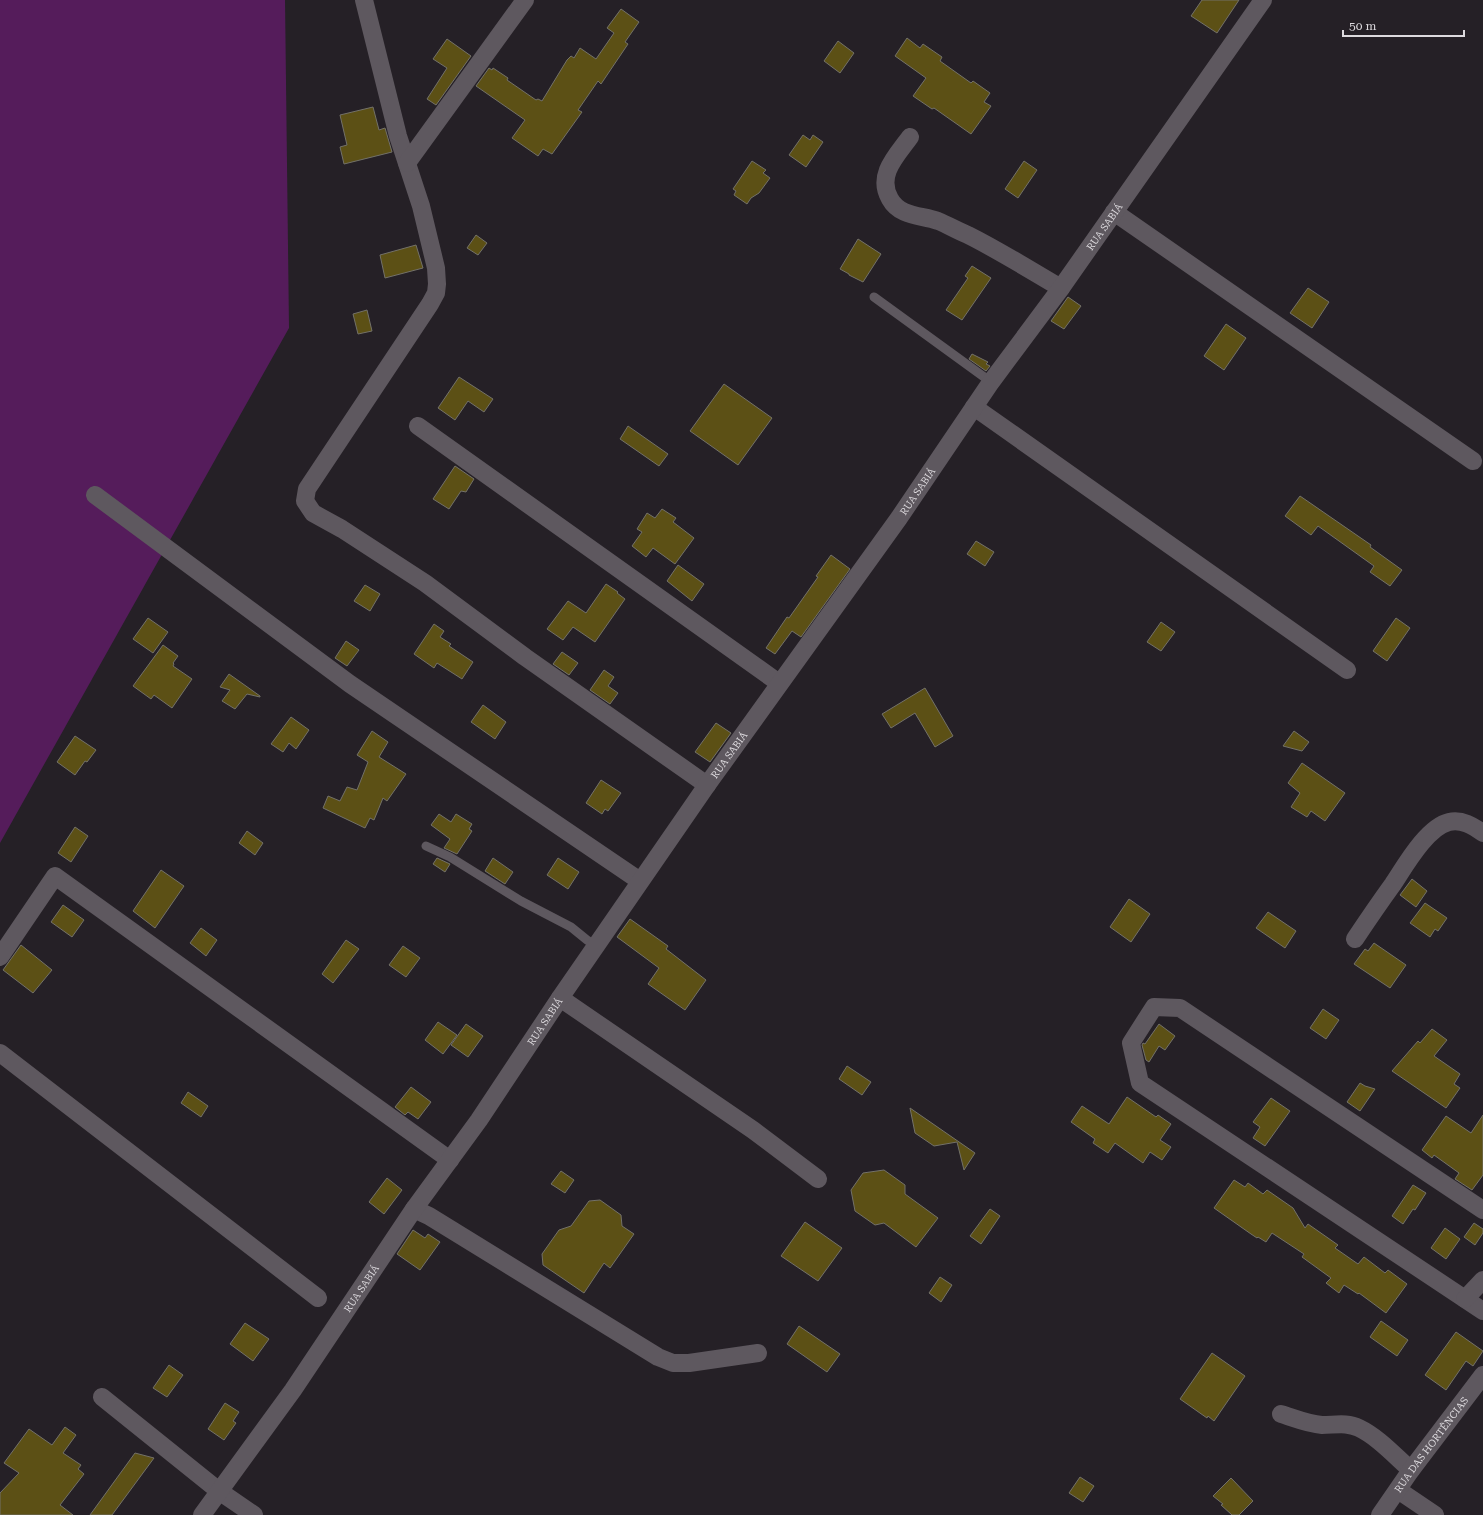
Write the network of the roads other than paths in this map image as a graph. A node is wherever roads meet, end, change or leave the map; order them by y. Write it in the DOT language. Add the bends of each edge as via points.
graph roads {
  1 [pos="364,0"];
  2 [pos="525,0"];
  3 [pos="1263,0"];
  4 [pos="910,137"];
  5 [pos="407,163"];
  6 [pos="1114,212"];
  7 [pos="1061,288"];
  8 [pos="874,297"];
  9 [pos="992,382"];
  10 [pos="974,407"];
  11 [pos="418,426"];
  12 [pos="1473,461"];
  13 [pos="95,495"];
  14 [pos="1347,670"];
  15 [pos="779,683"];
  16 [pos="707,785"];
  17 [pos="1483,833"];
  18 [pos="426,846"];
  19 [pos="640,881"];
  20 [pos="1355,939"];
  21 [pos="596,946"];
  22 [pos="0,956"];
  23 [pos="560,998"];
  24 [pos="0,1053"];
  25 [pos="450,1160"];
  26 [pos="818,1179"];
  27 [pos="414,1209"];
  28 [pos="1483,1210"];
  29 [pos="1483,1280"];
  30 [pos="318,1298"];
  31 [pos="1465,1299"];
  32 [pos="1483,1312"];
  33 [pos="758,1353"];
  34 [pos="1483,1375"];
  35 [pos="102,1397"];
  36 [pos="1281,1414"];
  37 [pos="1411,1470"];
  38 [pos="1398,1490"];
  39 [pos="219,1491"];
  40 [pos="202,1515"];
  41 [pos="254,1515"];
  42 [pos="1380,1515"];
  43 [pos="1435,1515"];
  1 -- 5 [label="street"];
  2 -- 5 [label="street"];
  3 -- 6 [label="street, RUA SABIÁ"];
  4 -- 7 [label="street" via="885,176 889,198 896,207 915,216 937,220"];
  5 -- 16 [label="street" via="421,206 436,268 436,293 307,489 305,501 312,513 342,529 425,583"];
  6 -- 7 [label="street, RUA SABIÁ"];
  6 -- 12 [label="street"];
  7 -- 9 [label="street, RUA SABIÁ"];
  8 -- 9 [label="lane"];
  9 -- 10 [label="street, RUA SABIÁ"];
  10 -- 14 [label="street"];
  10 -- 15 [label="street, RUA SABIÁ"];
  11 -- 15 [label="street"];
  13 -- 19 [label="street" via="350,684"];
  15 -- 16 [label="street, RUA SABIÁ"];
  16 -- 19 [label="street, RUA SABIÁ"];
  17 -- 20 [label="street" via="1462,822 1450,822 1437,827 1411,855"];
  18 -- 21 [label="lane" via="450,857 521,901 571,927"];
  19 -- 21 [label="street, RUA SABIÁ"];
  21 -- 23 [label="street, RUA SABIÁ"];
  22 -- 25 [label="street" via="55,876"];
  23 -- 25 [label="street, RUA SABIÁ"];
  23 -- 26 [label="street" via="753,1130"];
  24 -- 30 [label="street"];
  25 -- 27 [label="street, RUA SABIÁ"];
  27 -- 33 [label="street" via="658,1358 673,1363 689,1363"];
  27 -- 39 [label="street, RUA SABIÁ" via="293,1390"];
  28 -- 31 [label="street" via="1180,1008 1154,1008 1131,1042 1140,1083"];
  29 -- 31 [label="street"];
  31 -- 32 [label="street"];
  34 -- 37 [label="street, RUA DAS HORTÊNCIAS"];
  35 -- 39 [label="street"];
  36 -- 37 [label="street" via="1307,1423 1350,1425 1358,1428 1378,1441"];
  37 -- 38 [label="street, RUA DAS HORTÊNCIAS"];
  38 -- 42 [label="street, RUA DAS HORTÊNCIAS"];
  38 -- 43 [label="street"];
  39 -- 40 [label="street, RUA SABIÁ"];
  39 -- 41 [label="street"];
}
